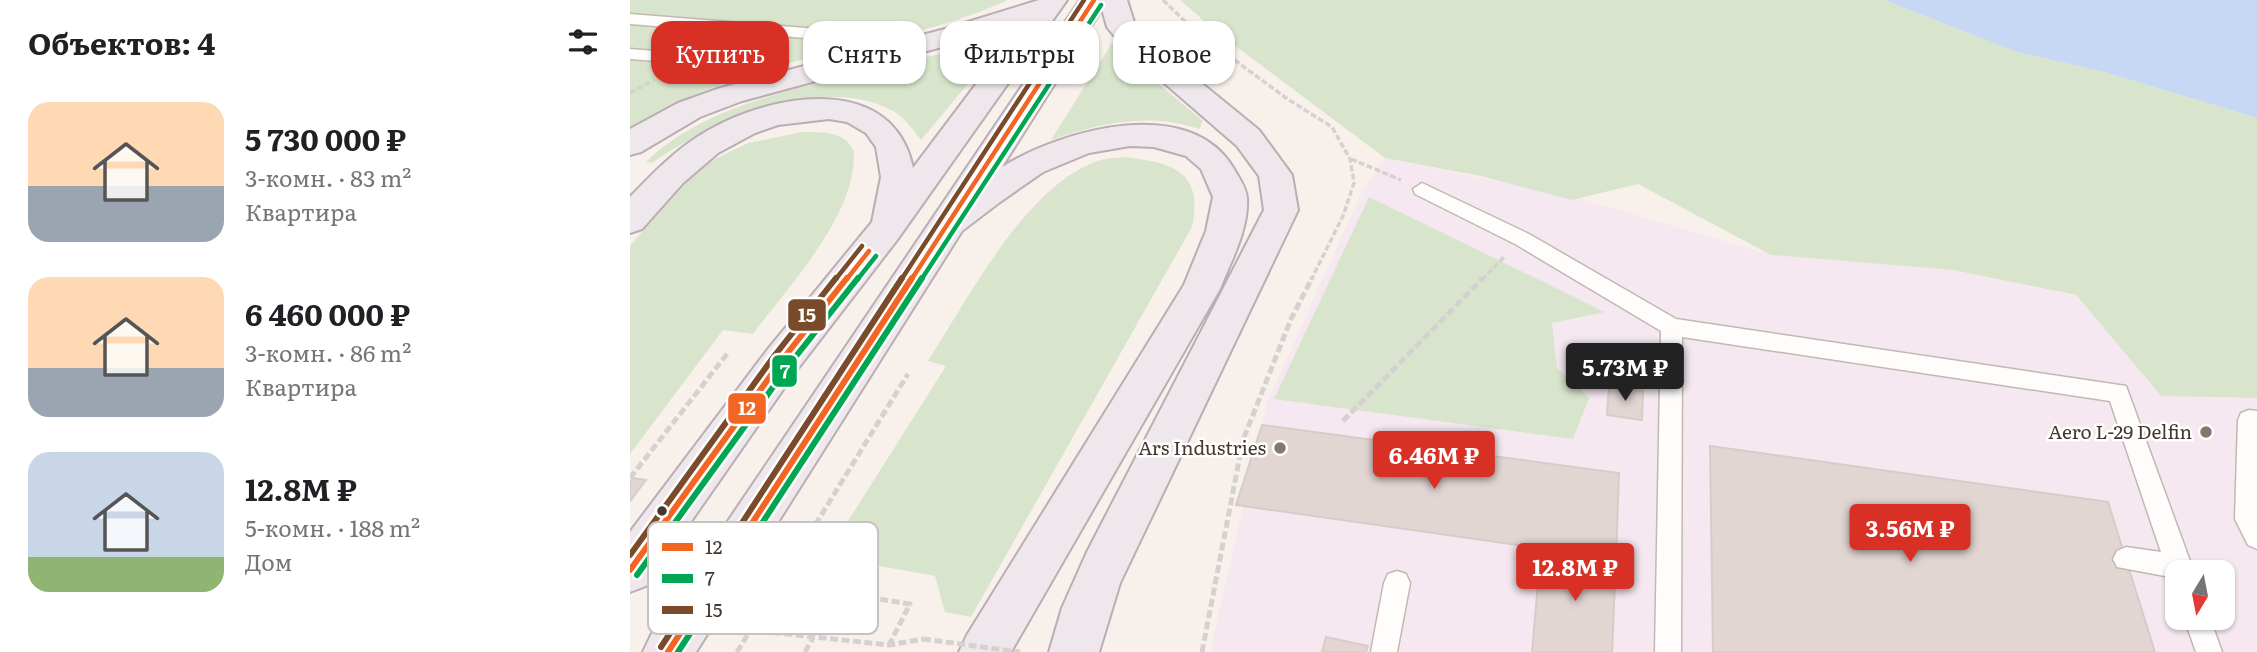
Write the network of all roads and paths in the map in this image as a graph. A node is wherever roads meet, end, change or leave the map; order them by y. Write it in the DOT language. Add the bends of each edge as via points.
graph roads {
  1 [pos="1094,0"];
  2 [pos="1114,0"];
  3 [pos="1051,3"];
  4 [pos="630,19"];
  5 [pos="803,33"];
  6 [pos="926,40"];
  7 [pos="630,54"];
  8 [pos="651,56"];
  9 [pos="803,74"];
  10 [pos="630,144"];
  11 [pos="1350,159"];
  12 [pos="1422,189"];
  13 [pos="630,220"];
  14 [pos="946,225"];
  15 [pos="885,231"];
  16 [pos="1522,239"];
  17 [pos="1672,327"];
  18 [pos="727,354"];
  19 [pos="908,374"];
  20 [pos="1343,421"];
  21 [pos="2257,421"];
  22 [pos="630,478"];
  23 [pos="665,522"];
  24 [pos="753,522"];
  25 [pos="816,522"];
  26 [pos="2257,537"];
  27 [pos="648,545"];
  28 [pos="2126,559"];
  29 [pos="2177,560"];
  30 [pos="2165,566"];
  31 [pos="630,570"];
  32 [pos="1398,583"];
  33 [pos="878,599"];
  34 [pos="2201,630"];
  35 [pos="680,634"];
  36 [pos="748,634"];
  37 [pos="782,634"];
  38 [pos="813,638"];
  39 [pos="889,645"];
  40 [pos="668,652"];
  41 [pos="737,652"];
  42 [pos="805,652"];
  43 [pos="984,652"];
  44 [pos="1020,652"];
  45 [pos="1074,652"];
  46 [pos="1384,652"];
  47 [pos="1668,652"];
  48 [pos="2209,652"];
  1 -- 14 [label="main road"];
  2 -- 45 [label="main road" via="1121,27 1135,43 1248,138 1275,175 1281,210 1108,554 1084,606"];
  3 -- 6 [label="main road" via="974,30"];
  3 -- 15 [label="main road"];
  4 -- 5 [label="lane"];
  7 -- 8 [label="lane"];
  9 -- 10 [label="main road" via="684,113"];
  11 -- 12 [label="path"];
  12 -- 16 [label="lane"];
  13 -- 15 [label="main road" via="690,157 721,137 755,121 828,108 861,114 881,127 895,154 898,180"];
  14 -- 24 [label="main road"];
  14 -- 43 [label="main road" via="1010,179 1062,150 1128,135 1162,137 1209,155 1222,173 1230,197 1222,236 1201,289"];
  15 -- 23 [label="main road" via="782,360"];
  16 -- 17 [label="lane"];
  16 -- 20 [label="path"];
  17 -- 29 [label="lane" via="2118,393"];
  17 -- 47 [label="lane"];
  18 -- 22 [label="path"];
  19 -- 25 [label="path"];
  21 -- 26 [label="lane" via="2249,420 2247,519"];
  27 -- 31 [label="main road"];
  28 -- 30 [label="lane"];
  32 -- 46 [label="lane"];
  33 -- 39 [label="path" via="910,604"];
  34 -- 48 [label="lane"];
  35 -- 40 [label="main road"];
  36 -- 41 [label="path"];
  37 -- 38 [label="path"];
  38 -- 39 [label="path"];
  38 -- 42 [label="path"];
  39 -- 44 [label="path, bridge" via="923,639"];
}
